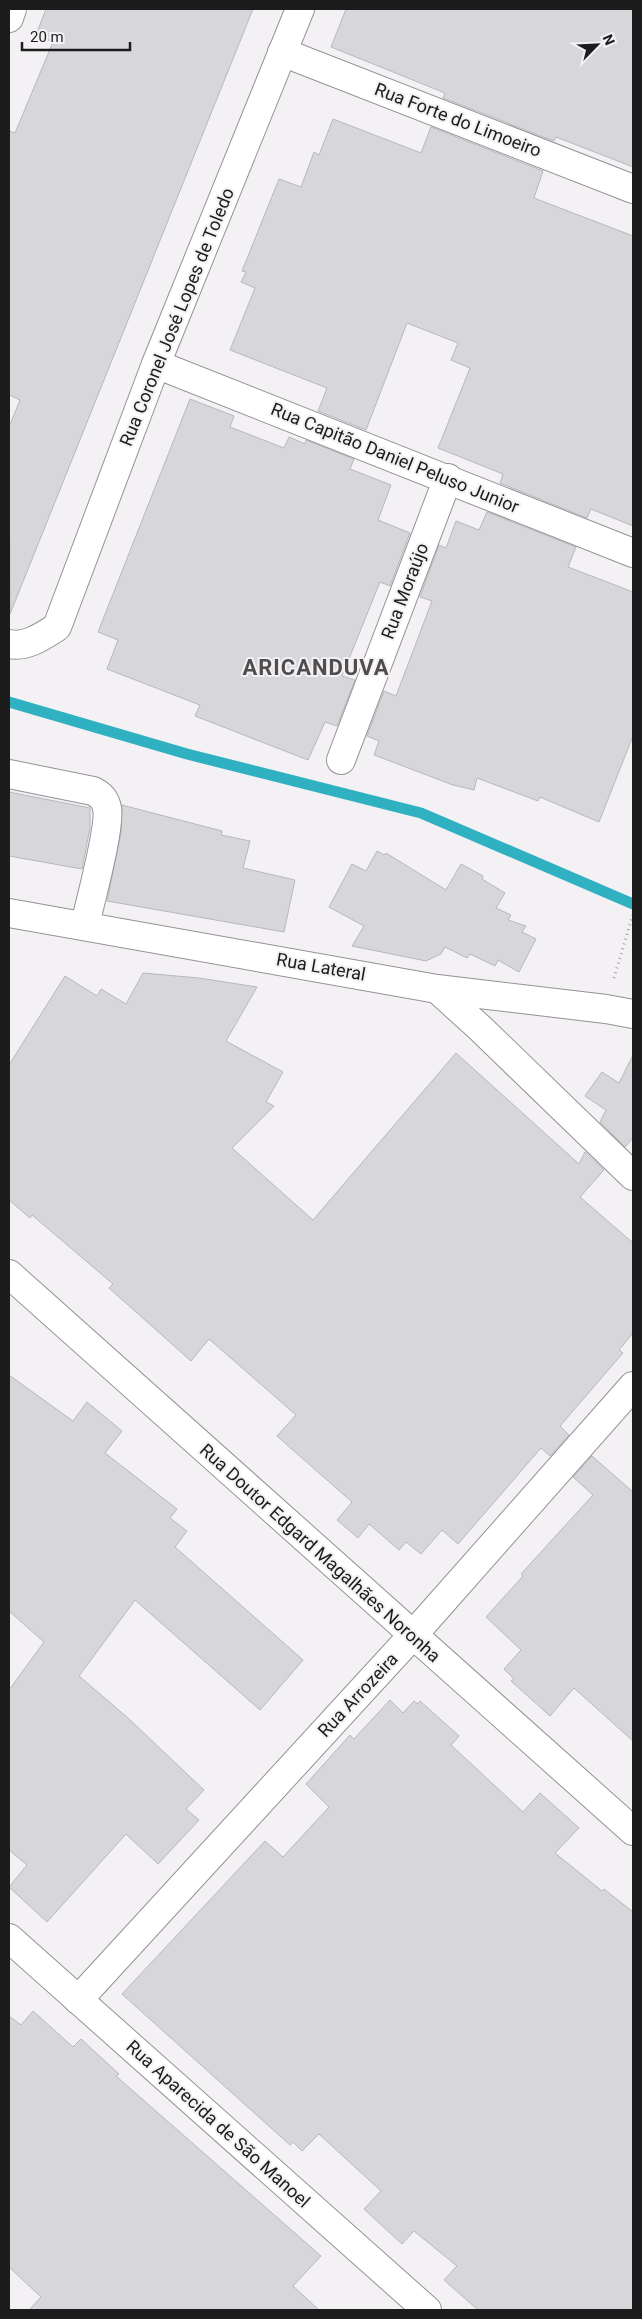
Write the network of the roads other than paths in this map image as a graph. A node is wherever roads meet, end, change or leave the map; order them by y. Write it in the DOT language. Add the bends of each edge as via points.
graph roads {
  1 [pos="12,9"];
  2 [pos="300,9"];
  3 [pos="9,18"];
  4 [pos="282,52"];
  5 [pos="633,189"];
  6 [pos="156,364"];
  7 [pos="448,478"];
  8 [pos="633,553"];
  9 [pos="9,644"];
  10 [pos="341,760"];
  11 [pos="9,774"];
  12 [pos="9,913"];
  13 [pos="86,925"];
  14 [pos="436,989"];
  15 [pos="633,1014"];
  16 [pos="633,1176"];
  17 [pos="9,1274"];
  18 [pos="633,1386"];
  19 [pos="412,1636"];
  20 [pos="633,1831"];
  21 [pos="9,1938"];
  22 [pos="78,2000"];
  23 [pos="427,2310"];
  1 -- 3 [label="street"];
  2 -- 4 [label="street, Rua Coronel José Lopes de Toledo"];
  4 -- 5 [label="street, Rua Forte do Limoeiro"];
  4 -- 6 [label="street, Rua Coronel José Lopes de Toledo"];
  6 -- 7 [label="street, Rua Capitão Daniel Peluso Junior"];
  6 -- 9 [label="street, Rua Coronel José Lopes de Toledo" via="57,627 39,639 15,646"];
  7 -- 8 [label="street, Rua Capitão Daniel Peluso Junior"];
  7 -- 10 [label="street, Rua Moraújo"];
  11 -- 13 [label="street" via="93,791 105,801 108,820"];
  12 -- 13 [label="street, Rua Lateral"];
  13 -- 14 [label="street, Rua Lateral"];
  14 -- 15 [label="street, Rua Lateral" via="606,1008"];
  14 -- 16 [label="street"];
  17 -- 19 [label="street, Rua Doutor Edgard Magalhães Noronha"];
  18 -- 19 [label="street, Rua Arrozeira"];
  19 -- 20 [label="street, Rua Doutor Edgard Magalhães Noronha"];
  19 -- 22 [label="street, Rua Arrozeira"];
  21 -- 22 [label="street, Rua Aparecida de São Manoel"];
  22 -- 23 [label="street, Rua Aparecida de São Manoel"];
}
